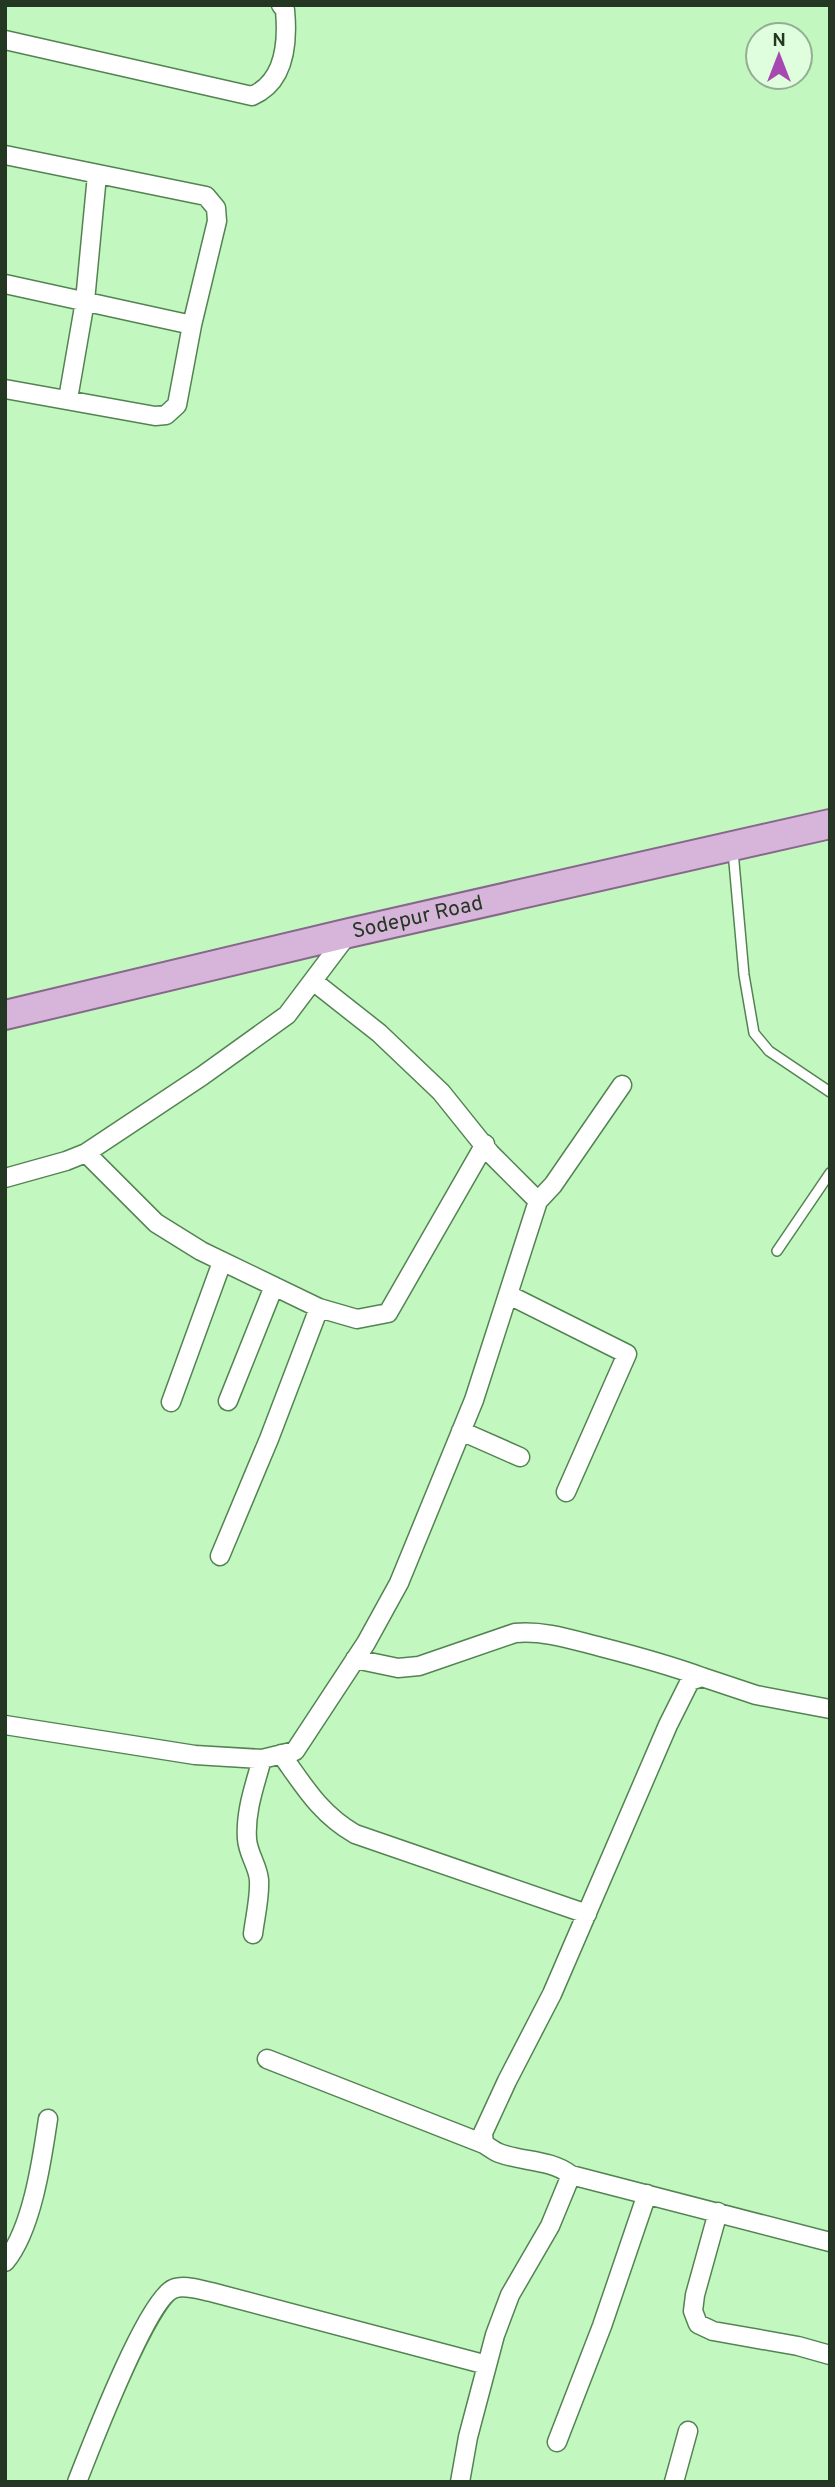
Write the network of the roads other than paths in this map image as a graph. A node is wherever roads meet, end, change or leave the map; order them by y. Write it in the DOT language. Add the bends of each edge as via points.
graph roads {
  1 [pos="281,5"];
  2 [pos="5,40"];
  3 [pos="5,155"];
  4 [pos="97,175"];
  5 [pos="5,284"];
  6 [pos="85,301"];
  7 [pos="192,325"];
  8 [pos="5,389"];
  9 [pos="68,399"];
  10 [pos="830,824"];
  11 [pos="733,846"];
  12 [pos="349,933"];
  13 [pos="313,981"];
  14 [pos="5,1016"];
  15 [pos="622,1085"];
  16 [pos="830,1092"];
  17 [pos="485,1144"];
  18 [pos="86,1153"];
  19 [pos="830,1173"];
  20 [pos="5,1178"];
  21 [pos="538,1201"];
  22 [pos="777,1251"];
  23 [pos="222,1262"];
  24 [pos="274,1286"];
  25 [pos="509,1295"];
  26 [pos="319,1308"];
  27 [pos="228,1401"];
  28 [pos="170,1402"];
  29 [pos="461,1431"];
  30 [pos="520,1457"];
  31 [pos="566,1492"];
  32 [pos="220,1556"];
  33 [pos="355,1659"];
  34 [pos="702,1677"];
  35 [pos="830,1709"];
  36 [pos="5,1725"];
  37 [pos="281,1754"];
  38 [pos="262,1759"];
  39 [pos="587,1914"];
  40 [pos="253,1934"];
  41 [pos="267,2059"];
  42 [pos="48,2119"];
  43 [pos="484,2144"];
  44 [pos="571,2175"];
  45 [pos="647,2194"];
  46 [pos="718,2212"];
  47 [pos="830,2242"];
  48 [pos="5,2262"];
  49 [pos="830,2355"];
  50 [pos="487,2365"];
  51 [pos="688,2431"];
  52 [pos="557,2442"];
  53 [pos="77,2482"];
  54 [pos="460,2482"];
  55 [pos="674,2482"];
  1 -- 2 [label="street" via="286,23 280,71 263,92 252,96"];
  3 -- 4 [label="street"];
  4 -- 6 [label="street"];
  4 -- 7 [label="street" via="212,201 217,221"];
  5 -- 6 [label="street"];
  6 -- 7 [label="street"];
  6 -- 9 [label="street"];
  7 -- 9 [label="street" via="177,405 166,415"];
  8 -- 9 [label="street"];
  10 -- 11 [label="main road, Sodepur Road"];
  11 -- 12 [label="main road, Sodepur Road"];
  11 -- 16 [label="lane" via="754,1033 769,1051"];
  12 -- 13 [label="street"];
  12 -- 14 [label="main road, Sodepur Road"];
  13 -- 17 [label="street" via="379,1033 441,1092"];
  13 -- 18 [label="street" via="287,1016"];
  15 -- 21 [label="street"];
  17 -- 21 [label="street"];
  17 -- 26 [label="street" via="388,1313 357,1319"];
  18 -- 20 [label="street"];
  18 -- 23 [label="street" via="156,1223"];
  19 -- 22 [label="lane"];
  21 -- 25 [label="street"];
  23 -- 24 [label="street"];
  23 -- 28 [label="street"];
  24 -- 26 [label="street"];
  24 -- 27 [label="street"];
  25 -- 29 [label="street"];
  25 -- 31 [label="street" via="627,1354"];
  26 -- 32 [label="street"];
  29 -- 30 [label="street"];
  29 -- 33 [label="street" via="399,1583"];
  33 -- 34 [label="street" via="398,1668 419,1667 529,1632 667,1664"];
  33 -- 37 [label="street" via="295,1751"];
  34 -- 35 [label="street" via="756,1695"];
  34 -- 39 [label="street" via="690,1681 677,1706"];
  36 -- 38 [label="street" via="195,1755"];
  37 -- 38 [label="street"];
  37 -- 39 [label="street" via="321,1809 355,1834"];
  38 -- 40 [label="street" via="248,1808 247,1837 259,1878"];
  39 -- 43 [label="street" via="483,2133"];
  41 -- 43 [label="street"];
  42 -- 48 [label="street" via="23,2227"];
  43 -- 44 [label="street"];
  44 -- 45 [label="street"];
  44 -- 50 [label="street" via="550,2226 510,2295"];
  45 -- 46 [label="street"];
  45 -- 52 [label="street"];
  46 -- 47 [label="street"];
  46 -- 49 [label="street" via="695,2295 693,2311 698,2324"];
  50 -- 53 [label="street" via="211,2292 172,2289 163,2295 124,2367"];
  50 -- 54 [label="street"];
  51 -- 55 [label="street"];
}
